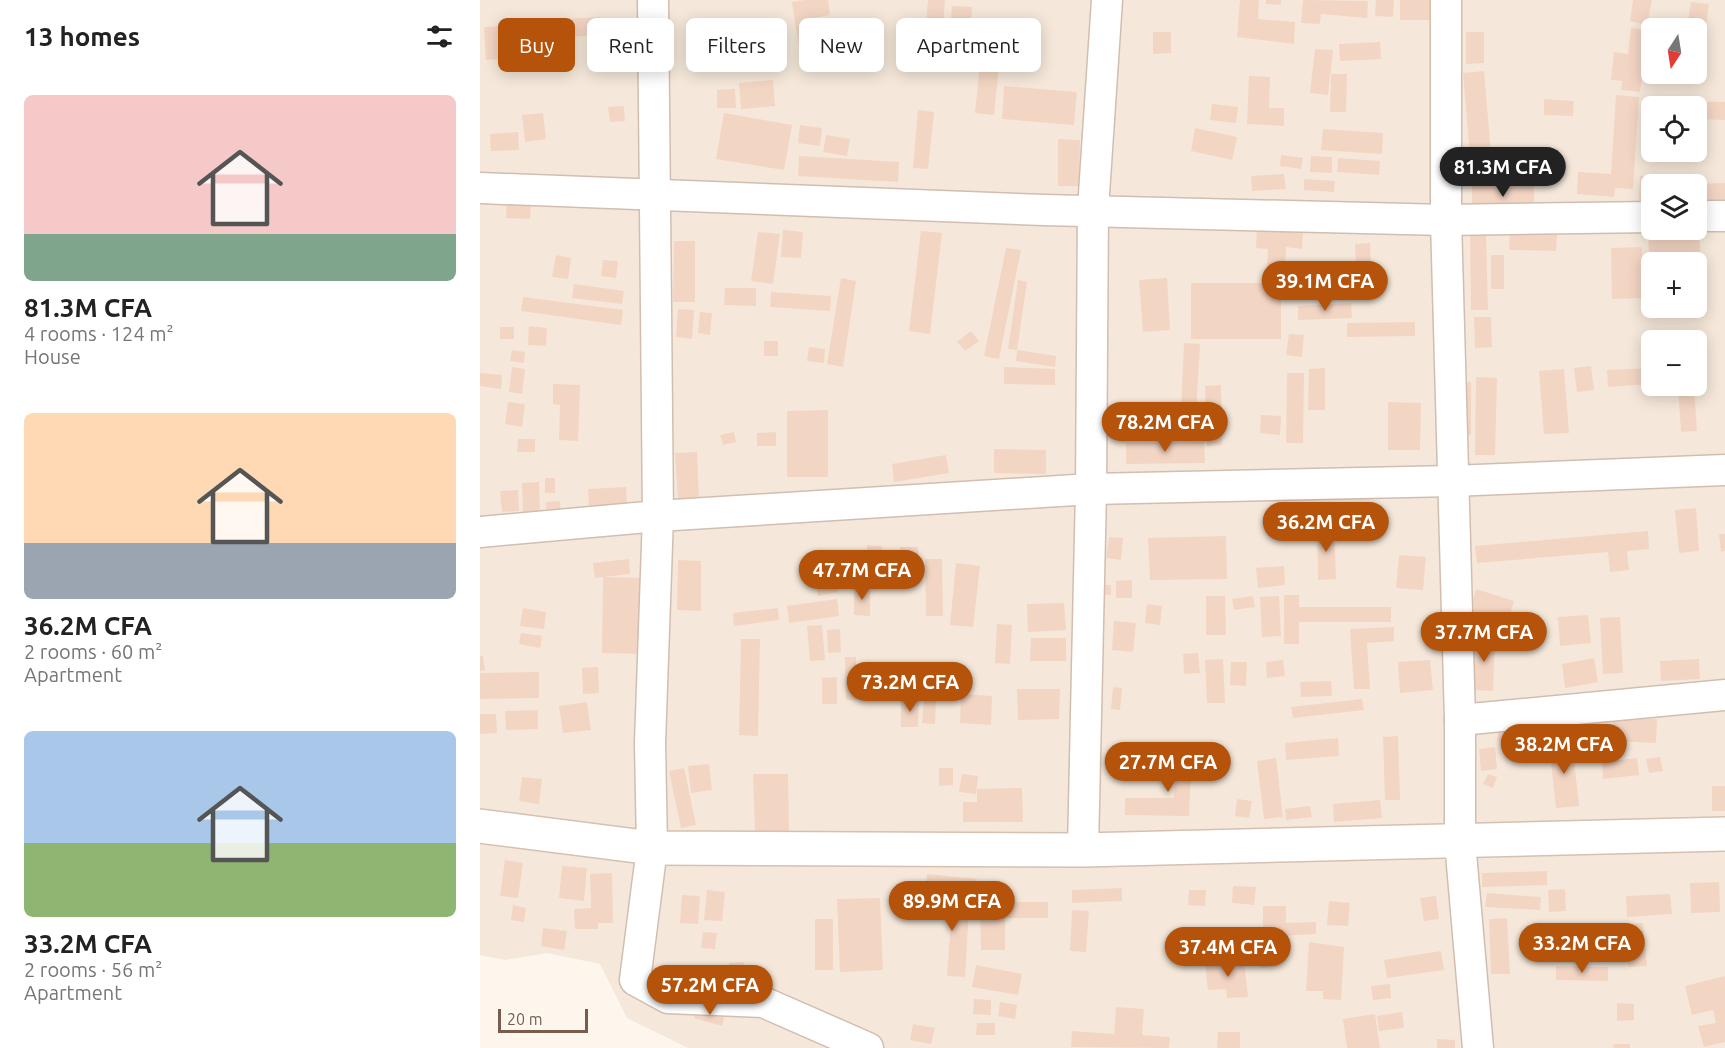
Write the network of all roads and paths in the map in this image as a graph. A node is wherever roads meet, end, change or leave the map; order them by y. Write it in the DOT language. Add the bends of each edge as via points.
graph roads {
  1 [pos="653,0"];
  2 [pos="1107,0"];
  3 [pos="1446,0"];
  4 [pos="480,188"];
  5 [pos="653,194"];
  6 [pos="1093,209"];
  7 [pos="1707,216"];
  8 [pos="1725,216"];
  9 [pos="1641,217"];
  10 [pos="1446,220"];
  11 [pos="1725,470"];
  12 [pos="1452,481"];
  13 [pos="1091,489"];
  14 [pos="658,516"];
  15 [pos="480,532"];
  16 [pos="1725,694"];
  17 [pos="1460,720"];
  18 [pos="480,826"];
  19 [pos="1725,834"];
  20 [pos="1460,842"];
  21 [pos="652,848"];
  22 [pos="1083,850"];
  23 [pos="868,1048"];
  24 [pos="1478,1048"];
  1 -- 5 [label="street"];
  2 -- 6 [label="street"];
  3 -- 10 [label="street"];
  4 -- 5 [label="street"];
  5 -- 6 [label="street"];
  5 -- 14 [label="street"];
  6 -- 10 [label="street"];
  6 -- 13 [label="street"];
  7 -- 8 [label="street"];
  9 -- 10 [label="street"];
  10 -- 12 [label="street"];
  11 -- 12 [label="street"];
  12 -- 13 [label="street"];
  12 -- 17 [label="street"];
  13 -- 14 [label="street"];
  13 -- 22 [label="street"];
  14 -- 15 [label="street"];
  14 -- 21 [label="street" via="650,743"];
  16 -- 17 [label="street"];
  17 -- 20 [label="street"];
  18 -- 21 [label="street"];
  19 -- 20 [label="street"];
  20 -- 22 [label="street"];
  20 -- 24 [label="street"];
  21 -- 22 [label="street"];
  21 -- 23 [label="street" via="635,980 668,998 763,1002"];
}
